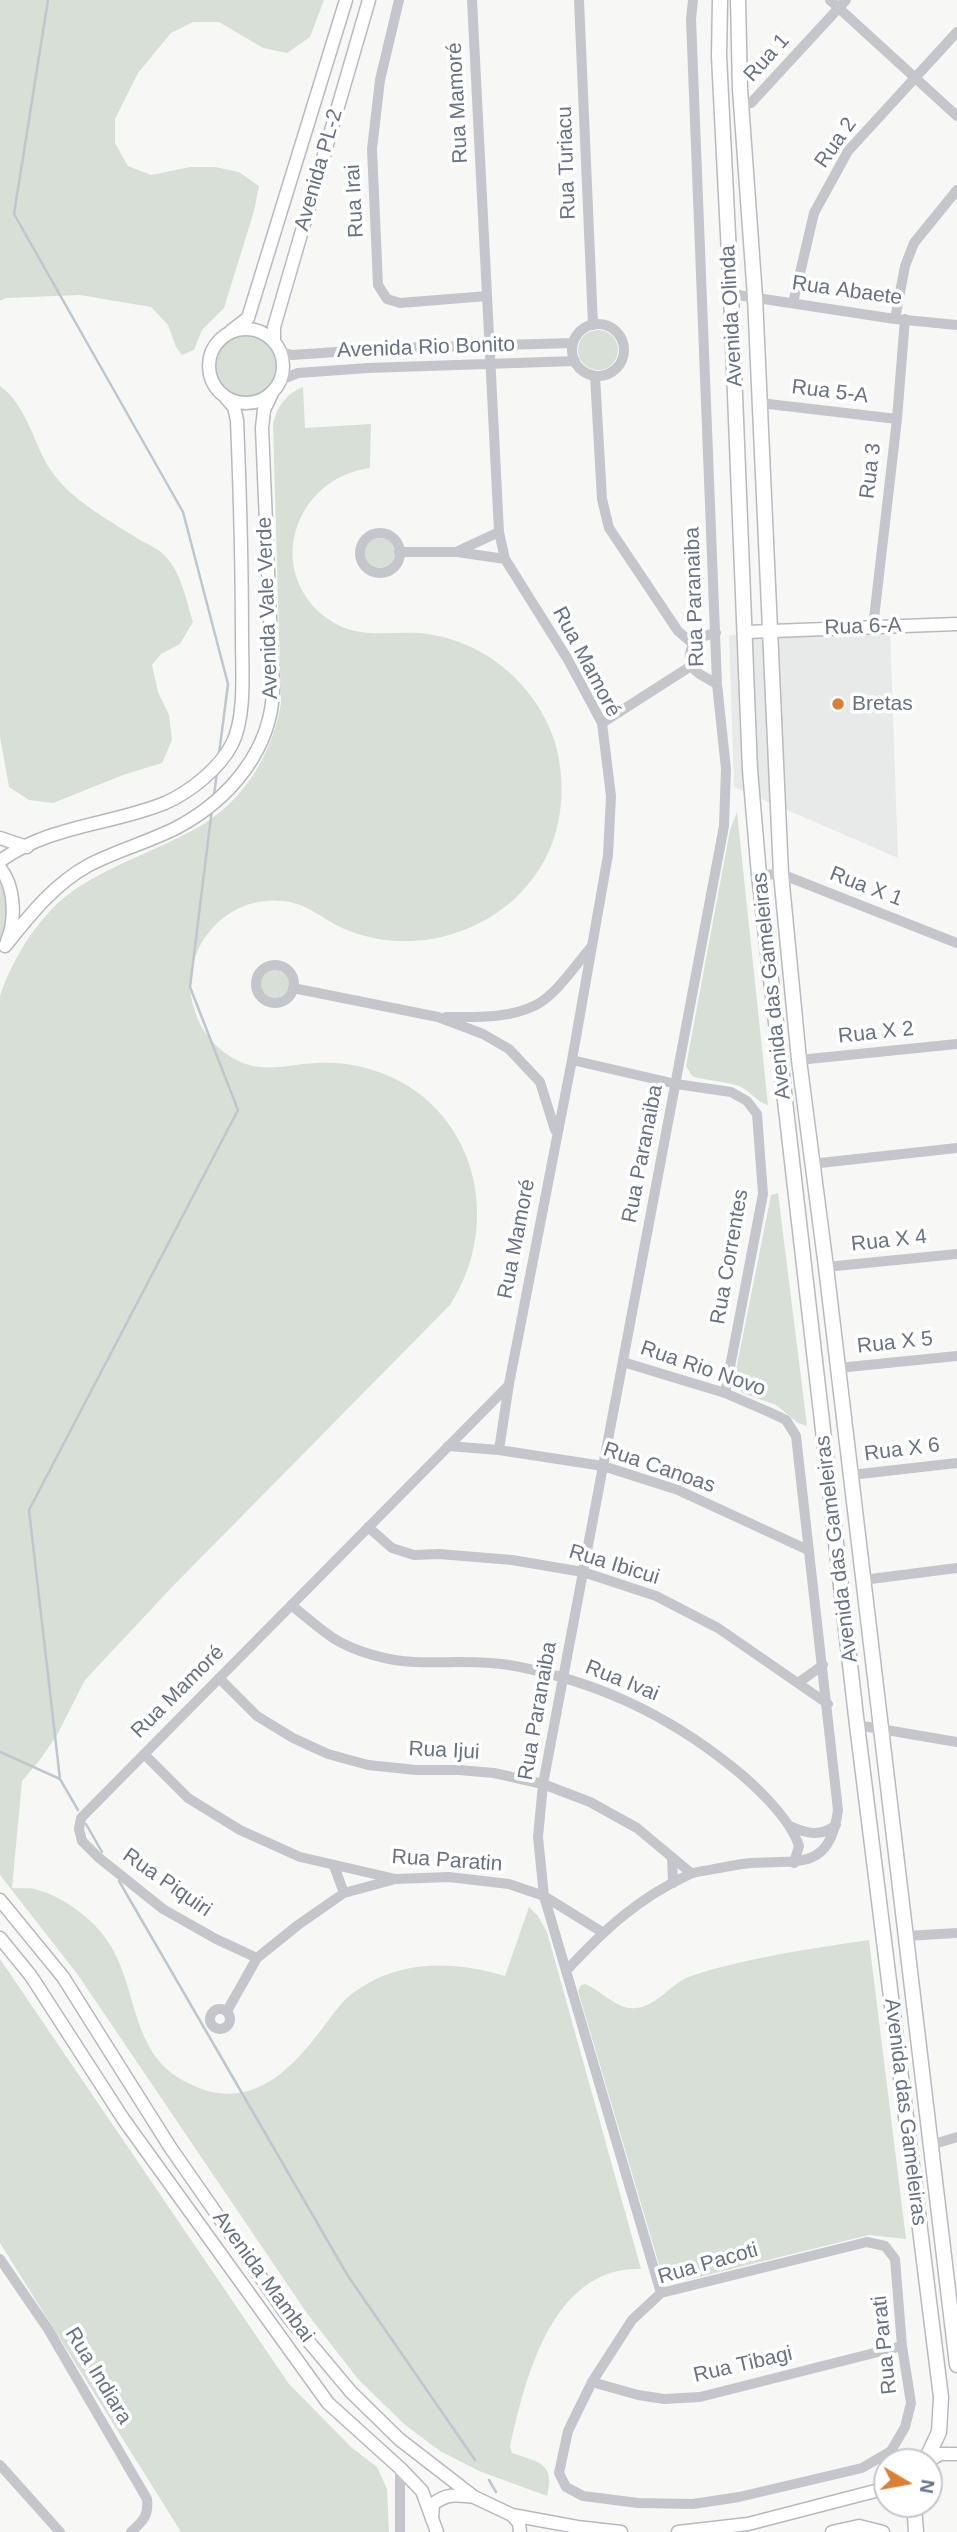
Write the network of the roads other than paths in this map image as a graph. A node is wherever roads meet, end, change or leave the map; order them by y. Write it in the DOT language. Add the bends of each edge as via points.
graph roads {
  1 [pos="346,0"];
  2 [pos="369,0"];
  3 [pos="399,0"];
  4 [pos="472,0"];
  5 [pos="579,0"];
  6 [pos="693,0"];
  7 [pos="720,0"];
  8 [pos="738,0"];
  9 [pos="830,0"];
  10 [pos="842,4"];
  11 [pos="957,32"];
  12 [pos="914,78"];
  13 [pos="741,105"];
  14 [pos="957,116"];
  15 [pos="957,190"];
  16 [pos="731,294"];
  17 [pos="487,296"];
  18 [pos="755,297"];
  19 [pos="793,303"];
  20 [pos="900,319"];
  21 [pos="593,325"];
  22 [pos="957,325"];
  23 [pos="231,331"];
  24 [pos="573,343"];
  25 [pos="489,346"];
  26 [pos="277,347"];
  27 [pos="575,361"];
  28 [pos="489,365"];
  29 [pos="595,376"];
  30 [pos="276,386"];
  31 [pos="226,398"];
  32 [pos="760,403"];
  33 [pos="897,419"];
  34 [pos="499,532"];
  35 [pos="399,552"];
  36 [pos="457,552"];
  37 [pos="505,559"];
  38 [pos="957,624"];
  39 [pos="873,627"];
  40 [pos="769,631"];
  41 [pos="746,632"];
  42 [pos="716,633"];
  43 [pos="693,644"];
  44 [pos="691,666"];
  45 [pos="717,684"];
  46 [pos="602,723"];
  47 [pos="0,838"];
  48 [pos="27,847"];
  49 [pos="0,861"];
  50 [pos="0,868"];
  51 [pos="781,874"];
  52 [pos="759,875"];
  53 [pos="957,943"];
  54 [pos="592,946"];
  55 [pos="3,949"];
  56 [pos="293,988"];
  57 [pos="438,1017"];
  58 [pos="487,1017"];
  59 [pos="483,1034"];
  60 [pos="957,1044"];
  61 [pos="572,1060"];
  62 [pos="799,1060"];
  63 [pos="676,1084"];
  64 [pos="556,1132"];
  65 [pos="957,1148"];
  66 [pos="811,1164"];
  67 [pos="800,1243"];
  68 [pos="957,1254"];
  69 [pos="825,1267"];
  70 [pos="957,1356"];
  71 [pos="623,1362"];
  72 [pos="838,1368"];
  73 [pos="509,1384"];
  74 [pos="725,1394"];
  75 [pos="448,1446"];
  76 [pos="499,1450"];
  77 [pos="957,1463"];
  78 [pos="603,1466"];
  79 [pos="851,1475"];
  80 [pos="805,1525"];
  81 [pos="368,1527"];
  82 [pos="785,1539"];
  83 [pos="808,1550"];
  84 [pos="957,1568"];
  85 [pos="583,1572"];
  86 [pos="863,1580"];
  87 [pos="291,1605"];
  88 [pos="823,1665"];
  89 [pos="219,1678"];
  90 [pos="563,1678"];
  91 [pos="798,1683"];
  92 [pos="828,1704"];
  93 [pos="858,1725"];
  94 [pos="881,1729"];
  95 [pos="957,1742"];
  96 [pos="144,1754"];
  97 [pos="543,1784"];
  98 [pos="82,1818"];
  99 [pos="836,1825"];
  100 [pos="790,1826"];
  101 [pos="672,1857"];
  102 [pos="794,1863"];
  103 [pos="334,1866"];
  104 [pos="691,1873"];
  105 [pos="396,1879"];
  106 [pos="673,1883"];
  107 [pos="344,1893"];
  108 [pos="544,1896"];
  109 [pos="0,1900"];
  110 [pos="602,1932"];
  111 [pos="957,1933"];
  112 [pos="906,1936"];
  113 [pos="0,1938"];
  114 [pos="257,1958"];
  115 [pos="566,1971"];
  116 [pos="227,2011"];
  117 [pos="957,2137"];
  118 [pos="931,2145"];
  119 [pos="951,2256"];
  120 [pos="0,2259"];
  121 [pos="895,2259"];
  122 [pos="661,2292"];
  123 [pos="902,2346"];
  124 [pos="957,2365"];
  125 [pos="592,2382"];
  126 [pos="932,2448"];
  127 [pos="0,2465"];
  128 [pos="400,2469"];
  129 [pos="566,2487"];
  130 [pos="873,2492"];
  131 [pos="474,2497"];
  132 [pos="512,2515"];
  133 [pos="432,2519"];
  134 [pos="859,2529"];
  135 [pos="60,2532"];
  136 [pos="131,2532"];
  137 [pos="400,2532"];
  138 [pos="437,2532"];
  139 [pos="520,2532"];
  140 [pos="621,2532"];
  141 [pos="678,2532"];
  142 [pos="832,2532"];
  143 [pos="883,2532"];
  1 -- 23 [label="street, Avenida PL-2" via="248,318"];
  2 -- 26 [label="street, Avenida PL-2" via="274,327"];
  3 -- 17 [label="street, Rua Irai" via="380,80 372,149 379,285 387,299 400,303"];
  4 -- 17 [label="street, Rua Mamoré"];
  5 -- 21 [label="street, Rua Turiacu"];
  6 -- 42 [label="street, Rua Paranaiba"];
  7 -- 16 [label="main road, Avenida Olinda"];
  8 -- 13 [label="main road, Avenida Olinda"];
  9 -- 10 [label="street"];
  10 -- 12 [label="street"];
  10 -- 13 [label="street, Rua 1" via="751,103"];
  11 -- 12 [label="street, Rua 2"];
  12 -- 14 [label="street"];
  12 -- 19 [label="street, Rua 2" via="848,151 814,213"];
  13 -- 18 [label="main road, Avenida Olinda"];
  15 -- 20 [label="street, Rua 3" via="914,243 905,266"];
  16 -- 18 [label="street, Rua Abaete"];
  16 -- 41 [label="main road, Avenida Olinda"];
  17 -- 25 [label="street, Rua Mamoré"];
  18 -- 19 [label="street, Rua Abaete"];
  18 -- 32 [label="main road, Avenida Olinda"];
  19 -- 20 [label="street, Rua Abaete"];
  20 -- 22 [label="street, Rua Abaete"];
  20 -- 33 [label="street, Rua 3"];
  21 -- 24 [label="street" via="581,331"];
  21 -- 29 [label="street" via="610,327 624,349 612,372"];
  23 -- 26 [label="street" via="254,329"];
  23 -- 31 [label="street" via="214,346 208,368 217,390"];
  24 -- 25 [label="street, Avenida Rio Bonito"];
  24 -- 27 [label="street"];
  25 -- 26 [label="street, Avenida Rio Bonito" via="292,355"];
  25 -- 28 [label="street, Rua Mamoré"];
  26 -- 30 [label="street" via="283,362"];
  27 -- 28 [label="street, Avenida Rio Bonito"];
  27 -- 29 [label="street"];
  28 -- 30 [label="street, Avenida Rio Bonito" via="299,373"];
  28 -- 34 [label="street, Rua Mamoré"];
  29 -- 43 [label="street" via="602,499 608,528 678,631"];
  30 -- 31 [label="street" via="263,399 250,403"];
  30 -- 55 [label="street, Avenida Vale Verde" via="264,410 262,428 273,689 262,739 241,778 202,812 64,881"];
  31 -- 48 [label="street, Avenida Vale Verde" via="237,420 242,527 242,702 233,743 215,766 166,802 67,829"];
  32 -- 33 [label="street, Rua 5-A"];
  32 -- 40 [label="main road, Avenida Olinda"];
  33 -- 39 [label="street, Rua 3"];
  34 -- 36 [label="street"];
  34 -- 37 [label="street, Rua Mamoré"];
  35 -- 35 [label="street" via="391,537 380,533 365,541 360,557 366,568 382,573 393,568"];
  35 -- 36 [label="street"];
  36 -- 37 [label="street"];
  37 -- 46 [label="street, Rua Mamoré"];
  38 -- 39 [label="street, Rua 6-A"];
  39 -- 40 [label="street, Rua 6-A"];
  40 -- 41 [label="street, Rua 6-A"];
  40 -- 51 [label="main road, Avenida das Gameleiras"];
  41 -- 52 [label="main road, Avenida das Gameleiras"];
  42 -- 43 [label="street"];
  42 -- 45 [label="street, Rua Paranaiba"];
  43 -- 44 [label="street"];
  44 -- 45 [label="street"];
  44 -- 46 [label="street"];
  45 -- 63 [label="street, Rua Paranaiba" via="726,769 724,825"];
  46 -- 54 [label="street, Rua Mamoré" via="611,796 608,855"];
  47 -- 48 [label="street"];
  48 -- 49 [label="street, Avenida Vale Verde"];
  50 -- 55 [label="street" via="8,884 13,918"];
  51 -- 52 [label="street, Rua X 1"];
  51 -- 53 [label="street, Rua X 1"];
  51 -- 62 [label="main road, Avenida das Gameleiras"];
  52 -- 67 [label="main road, Avenida das Gameleiras"];
  54 -- 58 [label="street" via="538,1004 513,1014"];
  54 -- 61 [label="street, Rua Mamoré"];
  56 -- 57 [label="street"];
  57 -- 58 [label="street"];
  57 -- 59 [label="street"];
  58 -- 59 [label="street"];
  59 -- 64 [label="street" via="509,1049 540,1082"];
  60 -- 62 [label="street, Rua X 2"];
  61 -- 63 [label="street, Rua Correntes"];
  61 -- 64 [label="street, Rua Mamoré"];
  62 -- 66 [label="main road, Avenida das Gameleiras"];
  63 -- 71 [label="street, Rua Paranaiba"];
  63 -- 74 [label="street, Rua Correntes" via="731,1092 757,1114 764,1194"];
  64 -- 73 [label="street, Rua Mamoré"];
  65 -- 66 [label="street"];
  66 -- 69 [label="main road, Avenida das Gameleiras"];
  67 -- 69 [label="main road" via="810,1264"];
  67 -- 93 [label="main road, Avenida das Gameleiras"];
  68 -- 69 [label="street, Rua X 4"];
  69 -- 72 [label="main road, Avenida das Gameleiras"];
  70 -- 72 [label="street, Rua X 5"];
  71 -- 74 [label="street, Rua Rio Novo"];
  71 -- 78 [label="street, Rua Paranaiba"];
  72 -- 79 [label="main road, Avenida das Gameleiras"];
  73 -- 75 [label="street, Rua Mamoré"];
  73 -- 76 [label="street, Rua Mamoré"];
  74 -- 80 [label="street, Rua Rio Novo" via="786,1420 796,1436"];
  75 -- 76 [label="street, Rua Canoas"];
  75 -- 81 [label="street, Rua Mamoré"];
  76 -- 78 [label="street, Rua Canoas"];
  77 -- 79 [label="street, Rua X 6"];
  78 -- 82 [label="street, Rua Canoas" via="678,1490"];
  78 -- 85 [label="street, Rua Paranaiba"];
  79 -- 86 [label="main road, Avenida das Gameleiras"];
  80 -- 82 [label="street"];
  80 -- 83 [label="street, Rua Rio Novo"];
  81 -- 85 [label="street, Rua Ibicui" via="392,1548 414,1555 512,1560"];
  81 -- 87 [label="street, Rua Mamoré"];
  82 -- 83 [label="street, Rua Canoas"];
  83 -- 88 [label="street, Rua Rio Novo"];
  84 -- 86 [label="street"];
  85 -- 90 [label="street, Rua Paranaiba"];
  85 -- 91 [label="street, Rua Ibicui" via="656,1596 719,1628"];
  86 -- 94 [label="main road, Avenida das Gameleiras"];
  87 -- 89 [label="street, Rua Mamoré"];
  87 -- 90 [label="street, Rua Ivai" via="335,1639 374,1655 410,1662 513,1666"];
  88 -- 91 [label="street"];
  88 -- 92 [label="street, Rua Rio Novo"];
  89 -- 96 [label="street, Rua Mamoré"];
  89 -- 97 [label="street, Rua Ijui" via="257,1716 328,1754 368,1765 494,1773"];
  90 -- 97 [label="street, Rua Paranaiba"];
  90 -- 100 [label="street, Rua Ivai" via="610,1693 668,1720 747,1778"];
  91 -- 92 [label="street, Rua Ibicui"];
  92 -- 99 [label="street, Rua Rio Novo"];
  93 -- 94 [label="street"];
  93 -- 126 [label="main road, Avenida das Gameleiras" via="941,2397 939,2432"];
  94 -- 95 [label="street"];
  94 -- 112 [label="main road, Avenida das Gameleiras"];
  96 -- 98 [label="street, Rua Mamoré"];
  96 -- 103 [label="street, Rua Paratin" via="188,1798 240,1830 300,1857"];
  97 -- 101 [label="street, Rua Ijui" via="590,1802 637,1828"];
  97 -- 108 [label="street, Rua Paranaiba" via="538,1837"];
  98 -- 114 [label="street, Rua Piquiri" via="82,1841 109,1866 163,1909"];
  99 -- 100 [label="street" via="816,1834"];
  99 -- 102 [label="street" via="821,1852"];
  100 -- 102 [label="street" via="799,1846"];
  101 -- 104 [label="street, Rua Ijui"];
  101 -- 106 [label="street"];
  102 -- 104 [label="street" via="750,1863"];
  103 -- 105 [label="street, Rua Paratin"];
  103 -- 107 [label="street"];
  104 -- 106 [label="street"];
  105 -- 107 [label="street"];
  105 -- 108 [label="street, Rua Paratin" via="449,1877 509,1884"];
  106 -- 110 [label="street"];
  107 -- 114 [label="street"];
  108 -- 110 [label="street, Rua Paratin"];
  108 -- 115 [label="street, Rua Paranaiba"];
  109 -- 131 [label="street, Avenida Mambai" via="63,1978 170,2147 289,2318 389,2429"];
  110 -- 115 [label="street"];
  111 -- 112 [label="street"];
  112 -- 118 [label="main road, Avenida das Gameleiras"];
  113 -- 128 [label="street, Avenida Mambai" via="31,1976 124,2120 328,2403"];
  114 -- 116 [label="street"];
  115 -- 122 [label="street, Rua Paranaiba"];
  117 -- 118 [label="street"];
  118 -- 119 [label="main road, Avenida das Gameleiras"];
  119 -- 124 [label="main road, Avenida das Gameleiras"];
  120 -- 136 [label="street, Rua Indiara" via="48,2329 146,2499 145,2520"];
  121 -- 122 [label="street, Rua Pacoti" via="885,2246 867,2242"];
  121 -- 123 [label="street, Rua Parati"];
  122 -- 125 [label="street, Rua Pacoti" via="632,2320"];
  123 -- 125 [label="street, Rua Tibagi" via="699,2396 664,2399"];
  123 -- 129 [label="street, Rua Parati" via="911,2403 905,2427 891,2451 862,2468 693,2504 583,2496"];
  125 -- 129 [label="street, Rua Pacoti" via="568,2431 559,2473"];
  127 -- 135 [label="street"];
  128 -- 133 [label="street, Avenida Mambai" via="422,2491"];
  128 -- 137 [label="street"];
  130 -- 141 [label="street" via="748,2524"];
  131 -- 132 [label="street, Avenida Mambai"];
  131 -- 133 [label="street" via="443,2497 433,2504"];
  132 -- 139 [label="street"];
  132 -- 140 [label="street, Avenida Mambai"];
  133 -- 138 [label="street, Avenida Mambai"];
  134 -- 142 [label="street"];
  134 -- 143 [label="street"];
}
